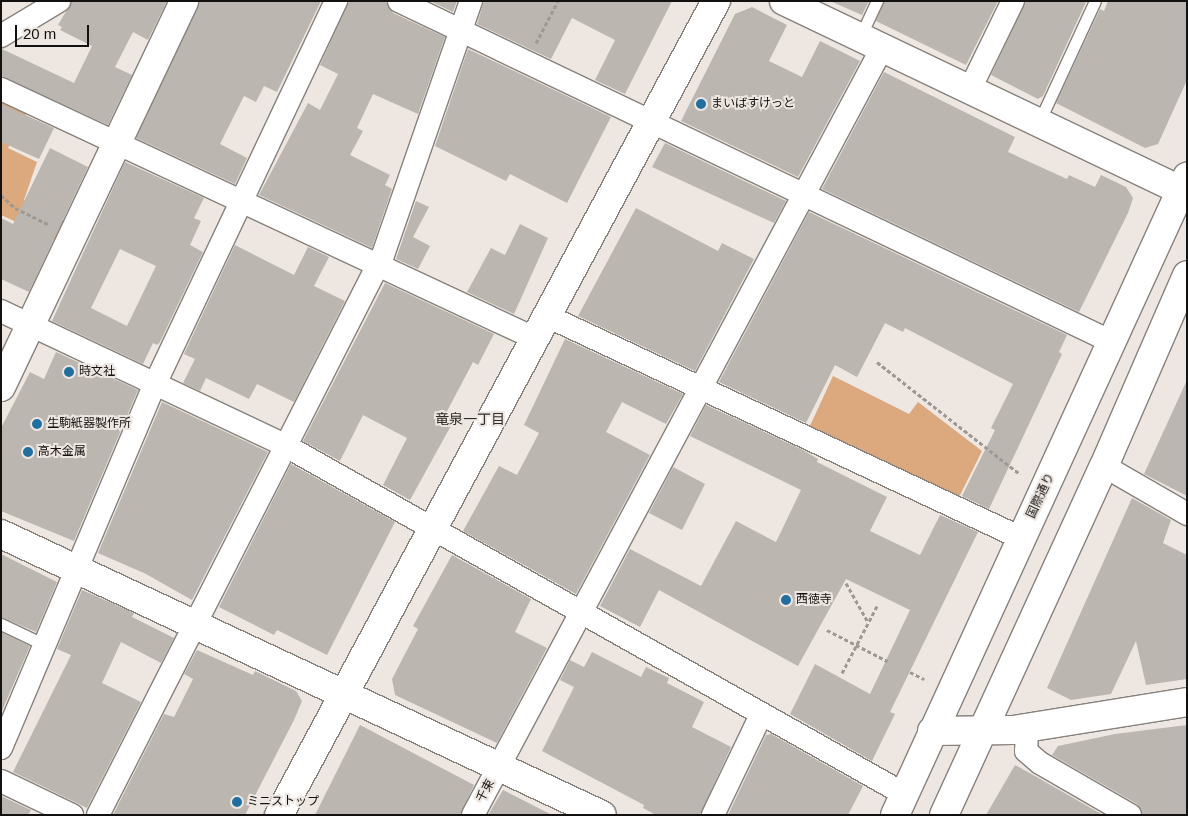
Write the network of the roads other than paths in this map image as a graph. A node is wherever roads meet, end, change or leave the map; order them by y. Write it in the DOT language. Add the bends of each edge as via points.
graph roads {
  1 [pos="59,1"];
  2 [pos="184,1"];
  3 [pos="336,1"];
  4 [pos="399,1"];
  5 [pos="471,1"];
  6 [pos="716,1"];
  7 [pos="784,1"];
  8 [pos="877,1"];
  9 [pos="1014,1"];
  10 [pos="1095,1"];
  11 [pos="461,30"];
  12 [pos="1,36"];
  13 [pos="871,42"];
  14 [pos="1,89"];
  15 [pos="970,89"];
  16 [pos="650,121"];
  17 [pos="1039,122"];
  18 [pos="116,143"];
  19 [pos="1185,187"];
  20 [pos="806,195"];
  21 [pos="239,202"];
  22 [pos="378,266"];
  23 [pos="1187,275"];
  24 [pos="1,311"];
  25 [pos="31,325"];
  26 [pos="540,327"];
  27 [pos="1112,342"];
  28 [pos="156,384"];
  29 [pos="1,387"];
  30 [pos="702,389"];
  31 [pos="286,446"];
  32 [pos="1104,466"];
  33 [pos="1187,514"];
  34 [pos="434,528"];
  35 [pos="1,534"];
  36 [pos="1022,538"];
  37 [pos="77,569"];
  38 [pos="581,613"];
  39 [pos="1,624"];
  40 [pos="197,625"];
  41 [pos="45,645"];
  42 [pos="345,694"];
  43 [pos="1187,702"];
  44 [pos="761,715"];
  45 [pos="1027,728"];
  46 [pos="982,731"];
  47 [pos="932,732"];
  48 [pos="1,748"];
  49 [pos="499,766"];
  50 [pos="1,781"];
  51 [pos="899,804"];
  52 [pos="594,813"];
  53 [pos="72,815"];
  54 [pos="98,815"];
  55 [pos="279,815"];
  56 [pos="473,815"];
  57 [pos="713,815"];
  58 [pos="944,815"];
  59 [pos="1130,815"];
  1 -- 12 [label="street"];
  2 -- 18 [label="street"];
  3 -- 21 [label="street"];
  4 -- 11 [label="street"];
  5 -- 11 [label="street"];
  6 -- 16 [label="street"];
  7 -- 13 [label="street"];
  8 -- 13 [label="lane"];
  9 -- 15 [label="street"];
  10 -- 17 [label="lane"];
  11 -- 16 [label="street"];
  11 -- 22 [label="street"];
  13 -- 15 [label="street"];
  13 -- 20 [label="street, 千束"];
  14 -- 18 [label="street"];
  15 -- 17 [label="street"];
  16 -- 20 [label="street"];
  16 -- 26 [label="street"];
  17 -- 19 [label="street"];
  18 -- 21 [label="street"];
  18 -- 25 [label="street"];
  19 -- 27 [label="street, 国際通り"];
  20 -- 27 [label="street"];
  20 -- 30 [label="street, 千束"];
  21 -- 22 [label="street"];
  21 -- 28 [label="street"];
  22 -- 26 [label="street"];
  22 -- 31 [label="street"];
  23 -- 32 [label="street"];
  24 -- 25 [label="street"];
  25 -- 28 [label="street"];
  25 -- 29 [label="street"];
  26 -- 30 [label="street"];
  26 -- 34 [label="street"];
  27 -- 36 [label="street, 国際通り"];
  28 -- 31 [label="street"];
  28 -- 37 [label="street"];
  30 -- 36 [label="street"];
  30 -- 38 [label="street, 千束"];
  31 -- 34 [label="street"];
  31 -- 40 [label="street"];
  32 -- 33 [label="street"];
  32 -- 46 [label="street"];
  34 -- 38 [label="street"];
  34 -- 42 [label="street"];
  35 -- 37 [label="street"];
  36 -- 47 [label="street, 国際通り"];
  37 -- 40 [label="street"];
  37 -- 41 [label="street"];
  38 -- 44 [label="street"];
  38 -- 49 [label="street, 千束"];
  39 -- 41 [label="lane"];
  40 -- 42 [label="street"];
  40 -- 54 [label="street"];
  41 -- 48 [label="street"];
  42 -- 49 [label="street"];
  42 -- 55 [label="street"];
  43 -- 45 [label="street"];
  44 -- 51 [label="street"];
  44 -- 57 [label="street"];
  45 -- 46 [label="street"];
  45 -- 59 [label="street" via="1026,751 1040,763"];
  46 -- 47 [label="street"];
  46 -- 58 [label="street"];
  47 -- 51 [label="street, 国際通り"];
  49 -- 52 [label="street"];
  49 -- 56 [label="street, 千束"];
  50 -- 53 [label="street"];
}
